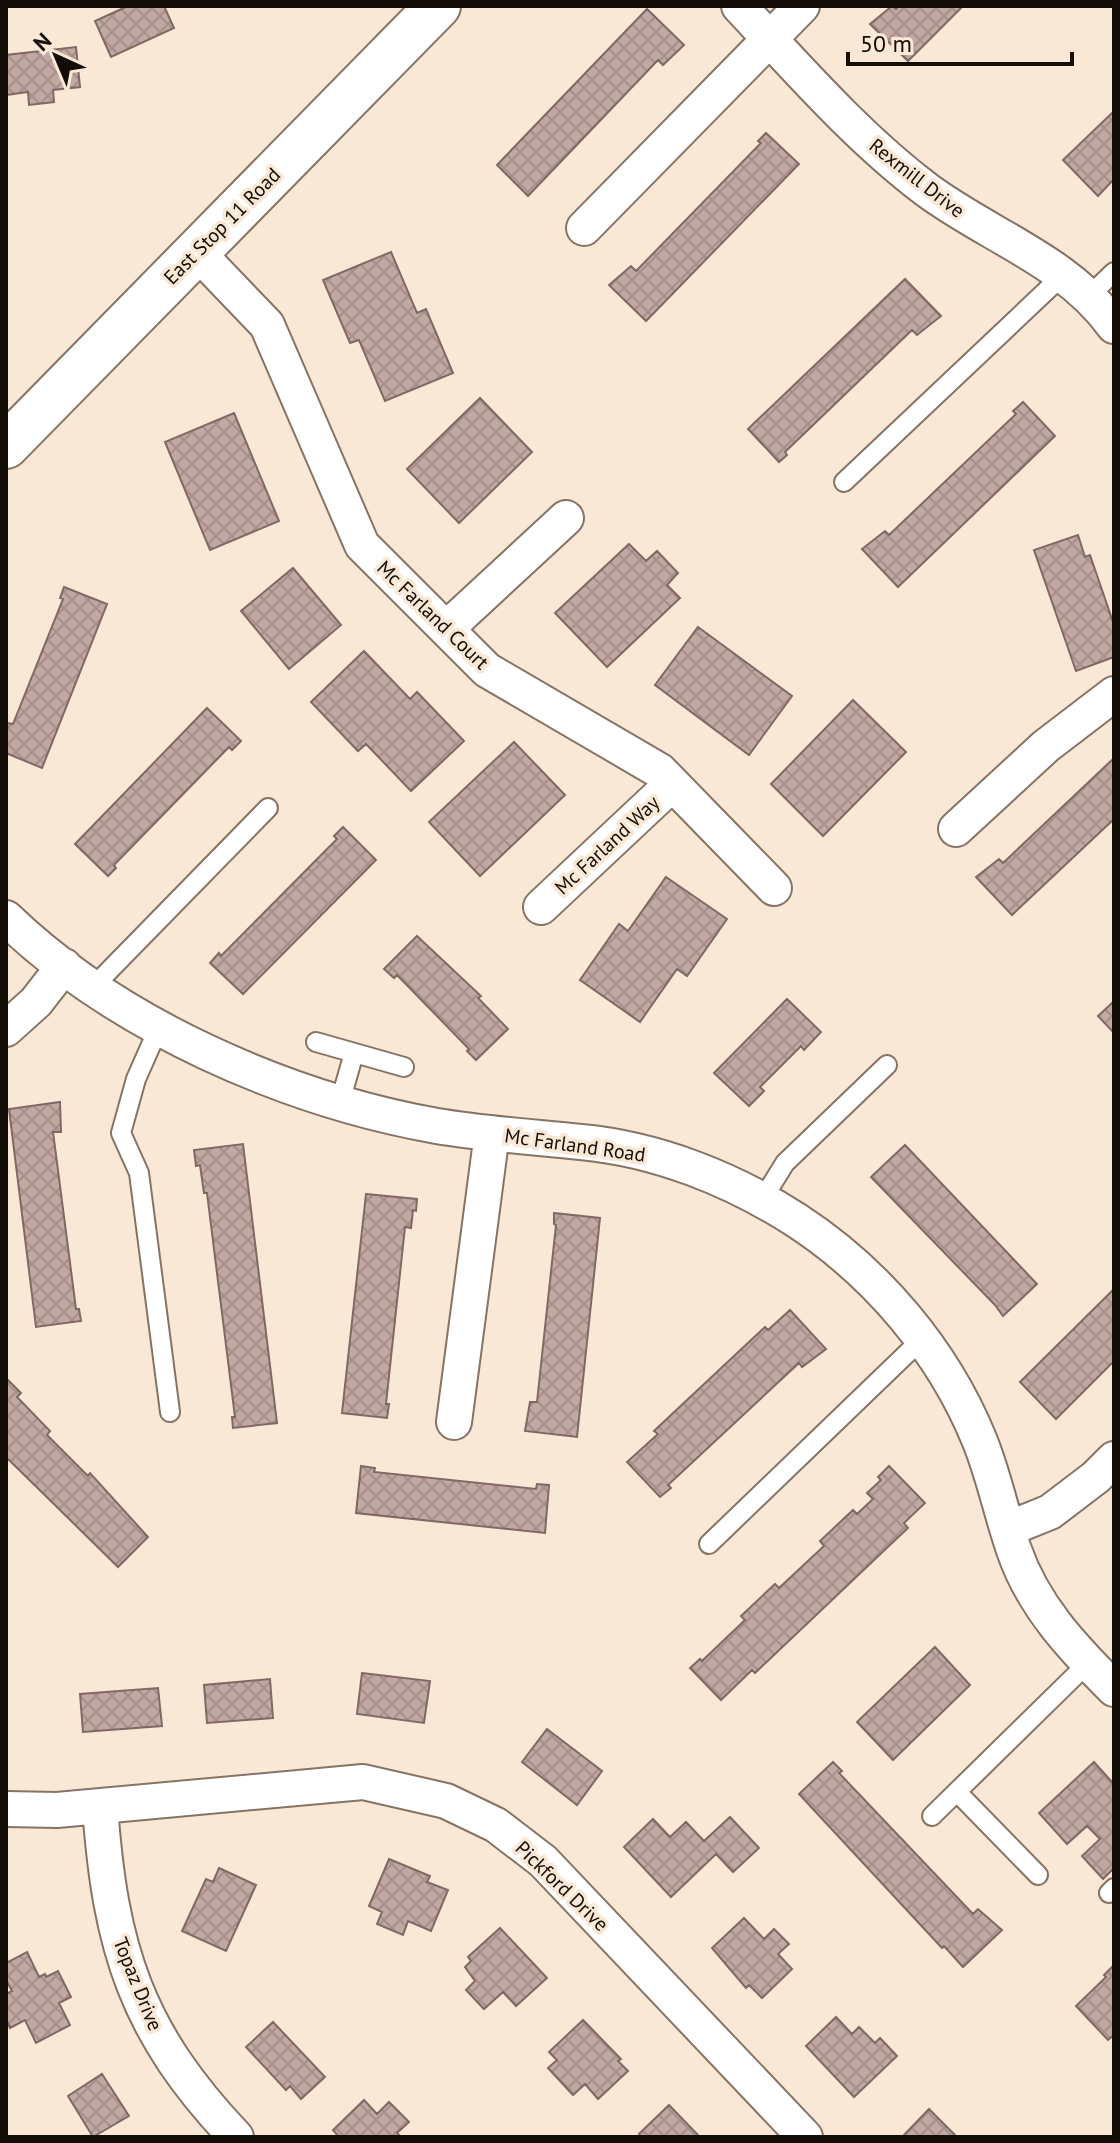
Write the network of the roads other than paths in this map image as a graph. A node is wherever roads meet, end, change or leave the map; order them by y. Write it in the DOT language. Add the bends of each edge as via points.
graph roads {
  1 [pos="438,6"];
  2 [pos="739,6"];
  3 [pos="802,6"];
  4 [pos="770,39"];
  5 [pos="584,228"];
  6 [pos="197,252"];
  7 [pos="1114,272"];
  8 [pos="1076,286"];
  9 [pos="1114,326"];
  10 [pos="6,446"];
  11 [pos="844,482"];
  12 [pos="566,518"];
  13 [pos="446,629"];
  14 [pos="1114,694"];
  15 [pos="672,784"];
  16 [pos="268,808"];
  17 [pos="956,829"];
  18 [pos="774,888"];
  19 [pos="541,907"];
  20 [pos="6,918"];
  21 [pos="64,966"];
  22 [pos="94,986"];
  23 [pos="159,1027"];
  24 [pos="6,1029"];
  25 [pos="316,1042"];
  26 [pos="354,1053"];
  27 [pos="887,1065"];
  28 [pos="404,1067"];
  29 [pos="340,1102"];
  30 [pos="492,1133"];
  31 [pos="762,1200"];
  32 [pos="922,1339"];
  33 [pos="170,1412"];
  34 [pos="454,1422"];
  35 [pos="1114,1459"];
  36 [pos="1008,1529"];
  37 [pos="709,1544"];
  38 [pos="1088,1663"];
  39 [pos="1114,1689"];
  40 [pos="957,1792"];
  41 [pos="100,1806"];
  42 [pos="6,1809"];
  43 [pos="932,1816"];
  44 [pos="1038,1875"];
  45 [pos="236,2137"];
  46 [pos="805,2137"];
  1 -- 6 [label="main road, East Stop 11 Road"];
  2 -- 4 [label="street, Rexmill Drive"];
  3 -- 4 [label="street"];
  4 -- 5 [label="street"];
  4 -- 8 [label="street, Rexmill Drive" via="905,173"];
  6 -- 10 [label="main road, East Stop 11 Road"];
  6 -- 13 [label="street, Mc Farland Court" via="267,325 362,545"];
  7 -- 8 [label="lane"];
  8 -- 9 [label="street, Rexmill Drive"];
  8 -- 11 [label="lane"];
  12 -- 13 [label="street"];
  13 -- 15 [label="street, Mc Farland Court" via="487,670 660,771"];
  14 -- 17 [label="street" via="1046,746"];
  15 -- 18 [label="street, Mc Farland Court"];
  15 -- 19 [label="street, Mc Farland Way"];
  16 -- 22 [label="lane"];
  20 -- 21 [label="street, Mc Farland Road"];
  21 -- 22 [label="street, Mc Farland Road"];
  21 -- 24 [label="street"];
  22 -- 23 [label="street, Mc Farland Road"];
  23 -- 29 [label="street, Mc Farland Road" via="247,1070"];
  23 -- 33 [label="lane" via="136,1079 121,1133 139,1173"];
  25 -- 26 [label="lane"];
  26 -- 28 [label="lane"];
  26 -- 29 [label="lane"];
  27 -- 31 [label="lane" via="785,1163"];
  29 -- 30 [label="street, Mc Farland Road"];
  30 -- 31 [label="street, Mc Farland Road" via="581,1142 661,1158"];
  30 -- 34 [label="street"];
  31 -- 32 [label="street, Mc Farland Road" via="842,1254"];
  32 -- 36 [label="street, Mc Farland Road" via="974,1428"];
  32 -- 37 [label="lane"];
  35 -- 36 [label="street" via="1050,1512"];
  36 -- 38 [label="street, Mc Farland Road" via="1017,1560 1044,1611"];
  38 -- 39 [label="street, Mc Farland Road"];
  38 -- 40 [label="lane"];
  40 -- 43 [label="lane"];
  40 -- 44 [label="lane"];
  41 -- 42 [label="street, Pickford Drive"];
  41 -- 45 [label="street, Topaz Drive" via="112,1915 132,1982 178,2068"];
  41 -- 46 [label="street, Pickford Drive" via="363,1782 446,1801 484,1818 543,1861"];
}
